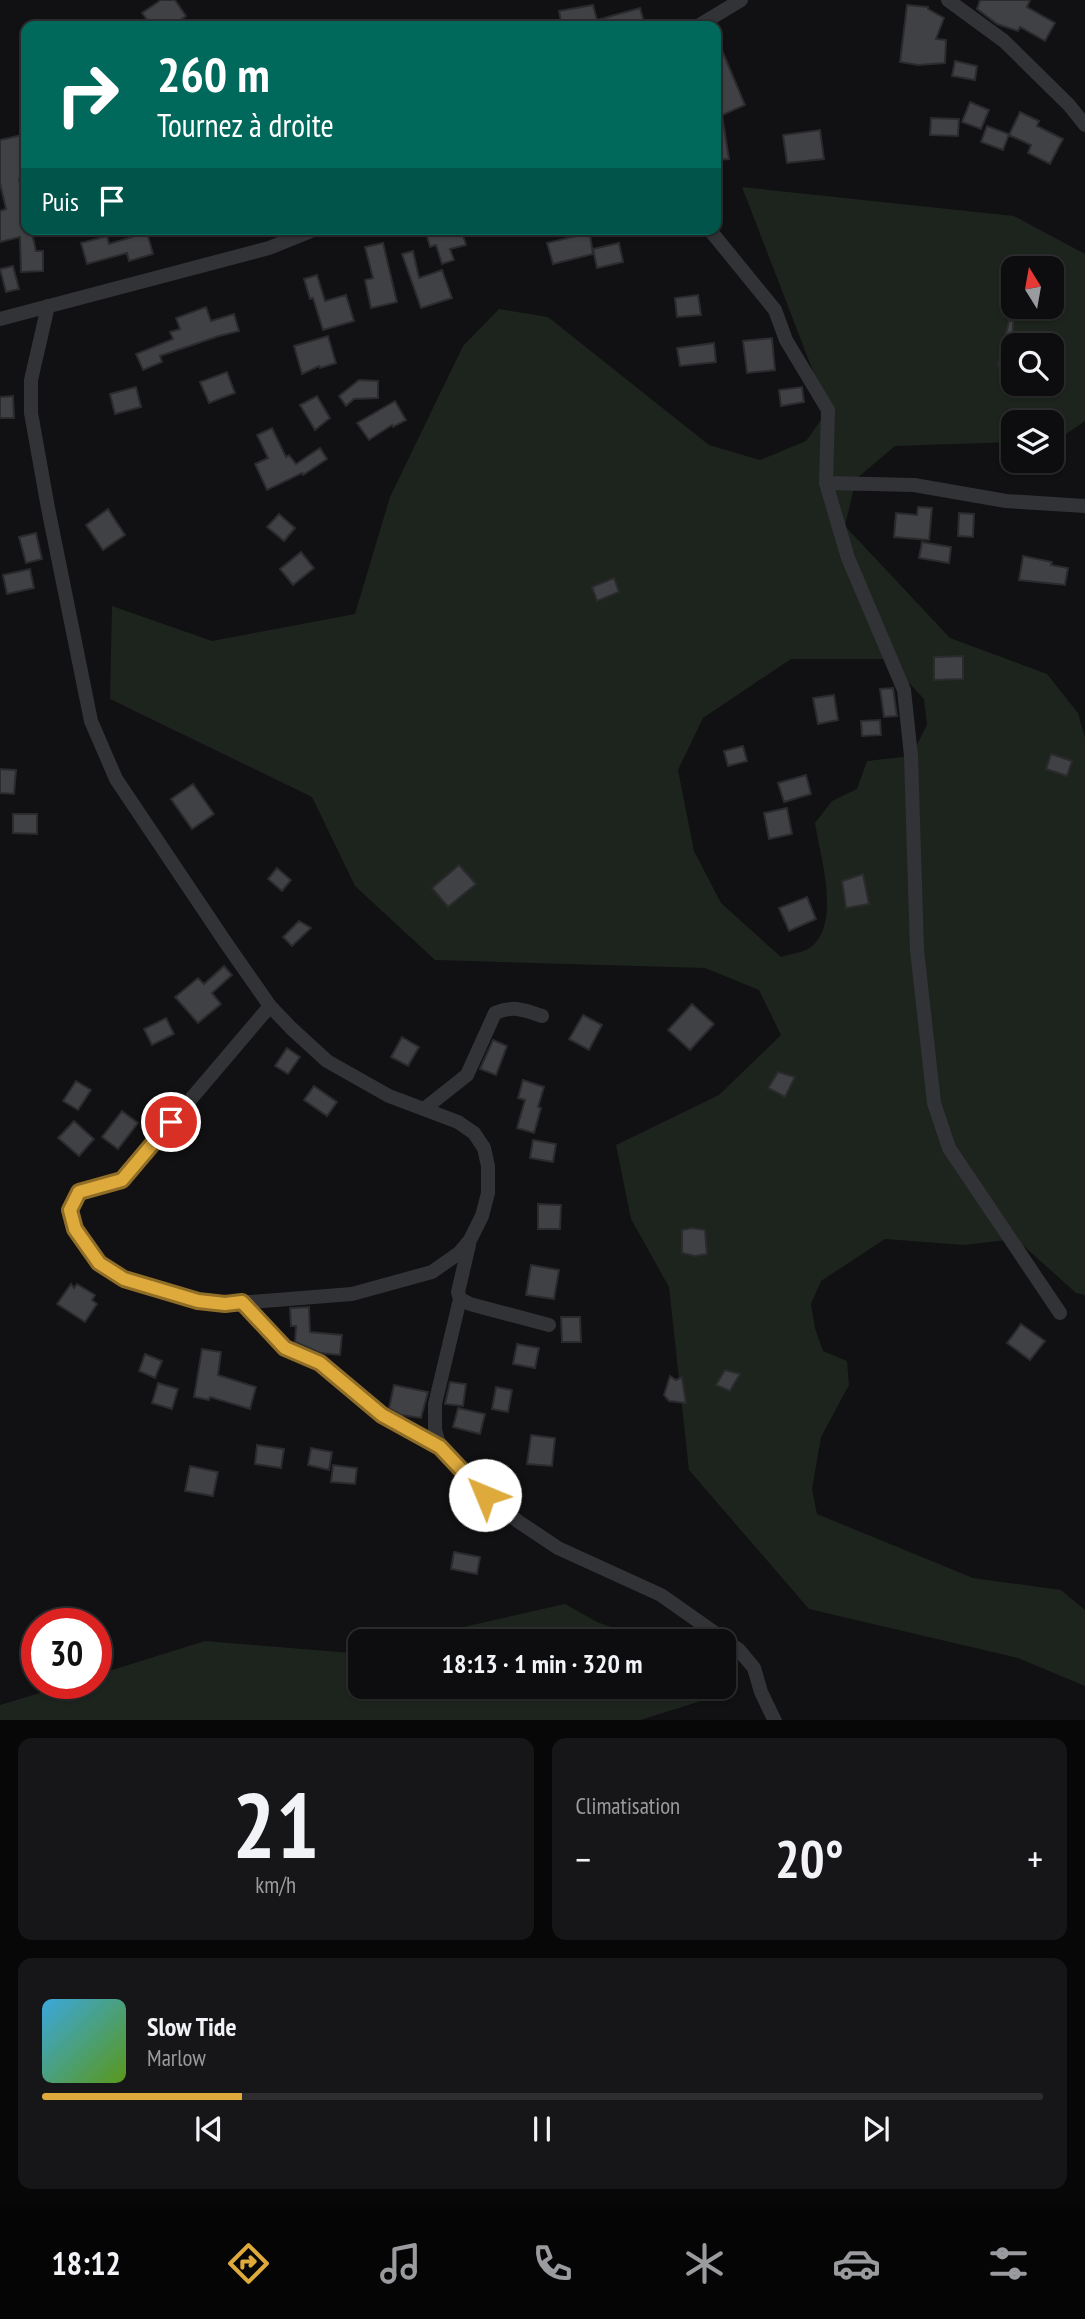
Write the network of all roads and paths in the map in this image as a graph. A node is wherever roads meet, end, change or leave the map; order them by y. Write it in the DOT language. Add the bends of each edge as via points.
graph roads {
  1 [pos="741,0"];
  2 [pos="948,0"];
  3 [pos="706,21"];
  4 [pos="1085,125"];
  5 [pos="301,235"];
  6 [pos="714,235"];
  7 [pos="48,306"];
  8 [pos="0,319"];
  9 [pos="826,484"];
  10 [pos="1085,506"];
  11 [pos="270,1006"];
  12 [pos="542,1016"];
  13 [pos="424,1109"];
  14 [pos="470,1240"];
  15 [pos="460,1299"];
  16 [pos="242,1302"];
  17 [pos="1060,1313"];
  18 [pos="549,1325"];
  19 [pos="440,1447"];
  20 [pos="775,1720"];
  1 -- 3 [label="street"];
  2 -- 4 [label="street" via="1004,41"];
  5 -- 7 [label="street" via="269,248"];
  6 -- 9 [label="street" via="775,310 786,340 828,410"];
  7 -- 8 [label="street"];
  7 -- 11 [label="street" via="31,380 31,413 91,721 116,779"];
  9 -- 10 [label="street" via="914,485 1006,501"];
  9 -- 17 [label="street" via="848,558 904,690 911,756 917,950 934,1103 949,1148"];
  11 -- 13 [label="street" via="327,1061 389,1096"];
  11 -- 16 [label="street" via="122,1180 79,1192 70,1210 75,1229 99,1263 124,1279 198,1301"];
  12 -- 13 [label="street" via="517,1008 495,1013 467,1074"];
  13 -- 14 [label="street" via="458,1122 474,1133 484,1149 488,1193"];
  14 -- 15 [label="street" via="457,1292"];
  14 -- 16 [label="street" via="432,1272 396,1283 352,1294"];
  15 -- 18 [label="street"];
  15 -- 19 [label="street" via="435,1404"];
  16 -- 19 [label="street" via="285,1348 320,1363 382,1415"];
  19 -- 20 [label="street" via="485,1495 519,1522 558,1548 661,1595 738,1650 754,1668"];
}
